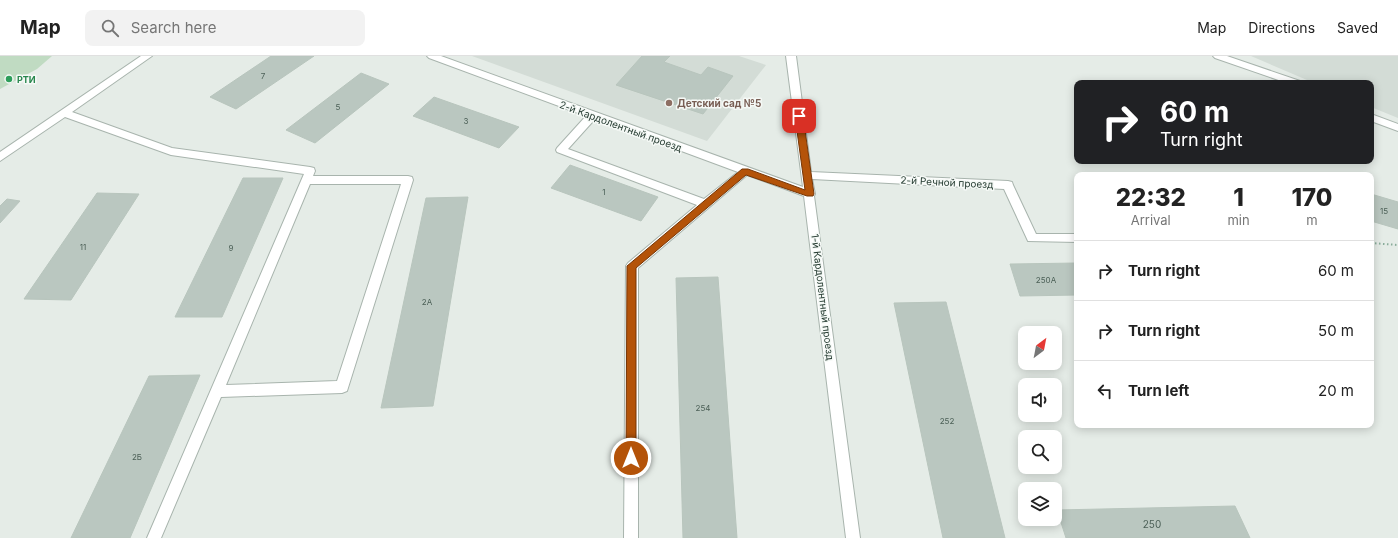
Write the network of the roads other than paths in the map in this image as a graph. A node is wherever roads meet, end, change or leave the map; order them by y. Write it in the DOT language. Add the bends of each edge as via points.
graph roads {
  1 [pos="147,56"];
  2 [pos="432,56"];
  3 [pos="791,56"];
  4 [pos="1218,56"];
  5 [pos="1288,80"];
  6 [pos="65,113"];
  7 [pos="593,115"];
  8 [pos="1374,118"];
  9 [pos="1398,128"];
  10 [pos="0,158"];
  11 [pos="745,171"];
  12 [pos="806,175"];
  13 [pos="307,180"];
  14 [pos="810,194"];
  15 [pos="706,204"];
  16 [pos="1074,238"];
  17 [pos="216,391"];
  18 [pos="154,538"];
  19 [pos="630,538"];
  20 [pos="853,538"];
  1 -- 6 [label="street"];
  2 -- 7 [label="street, 2-й Кардолентный проезд"];
  3 -- 12 [label="street, 1-й Кардолентный проезд"];
  4 -- 5 [label="street"];
  6 -- 10 [label="street"];
  6 -- 13 [label="street" via="171,151 310,171"];
  7 -- 11 [label="street, 2-й Кардолентный проезд"];
  7 -- 15 [label="street" via="561,150"];
  8 -- 9 [label="street"];
  11 -- 14 [label="street, 2-й Кардолентный проезд"];
  11 -- 15 [label="street"];
  12 -- 14 [label="street, 1-й Кардолентный проезд"];
  12 -- 16 [label="street, 2-й Речной проезд" via="1008,184 1032,238"];
  13 -- 17 [label="street"];
  13 -- 17 [label="street" via="408,180 342,387"];
  14 -- 20 [label="street, 1-й Кардолентный проезд"];
  15 -- 19 [label="street" via="632,266"];
  17 -- 18 [label="street"];
}
